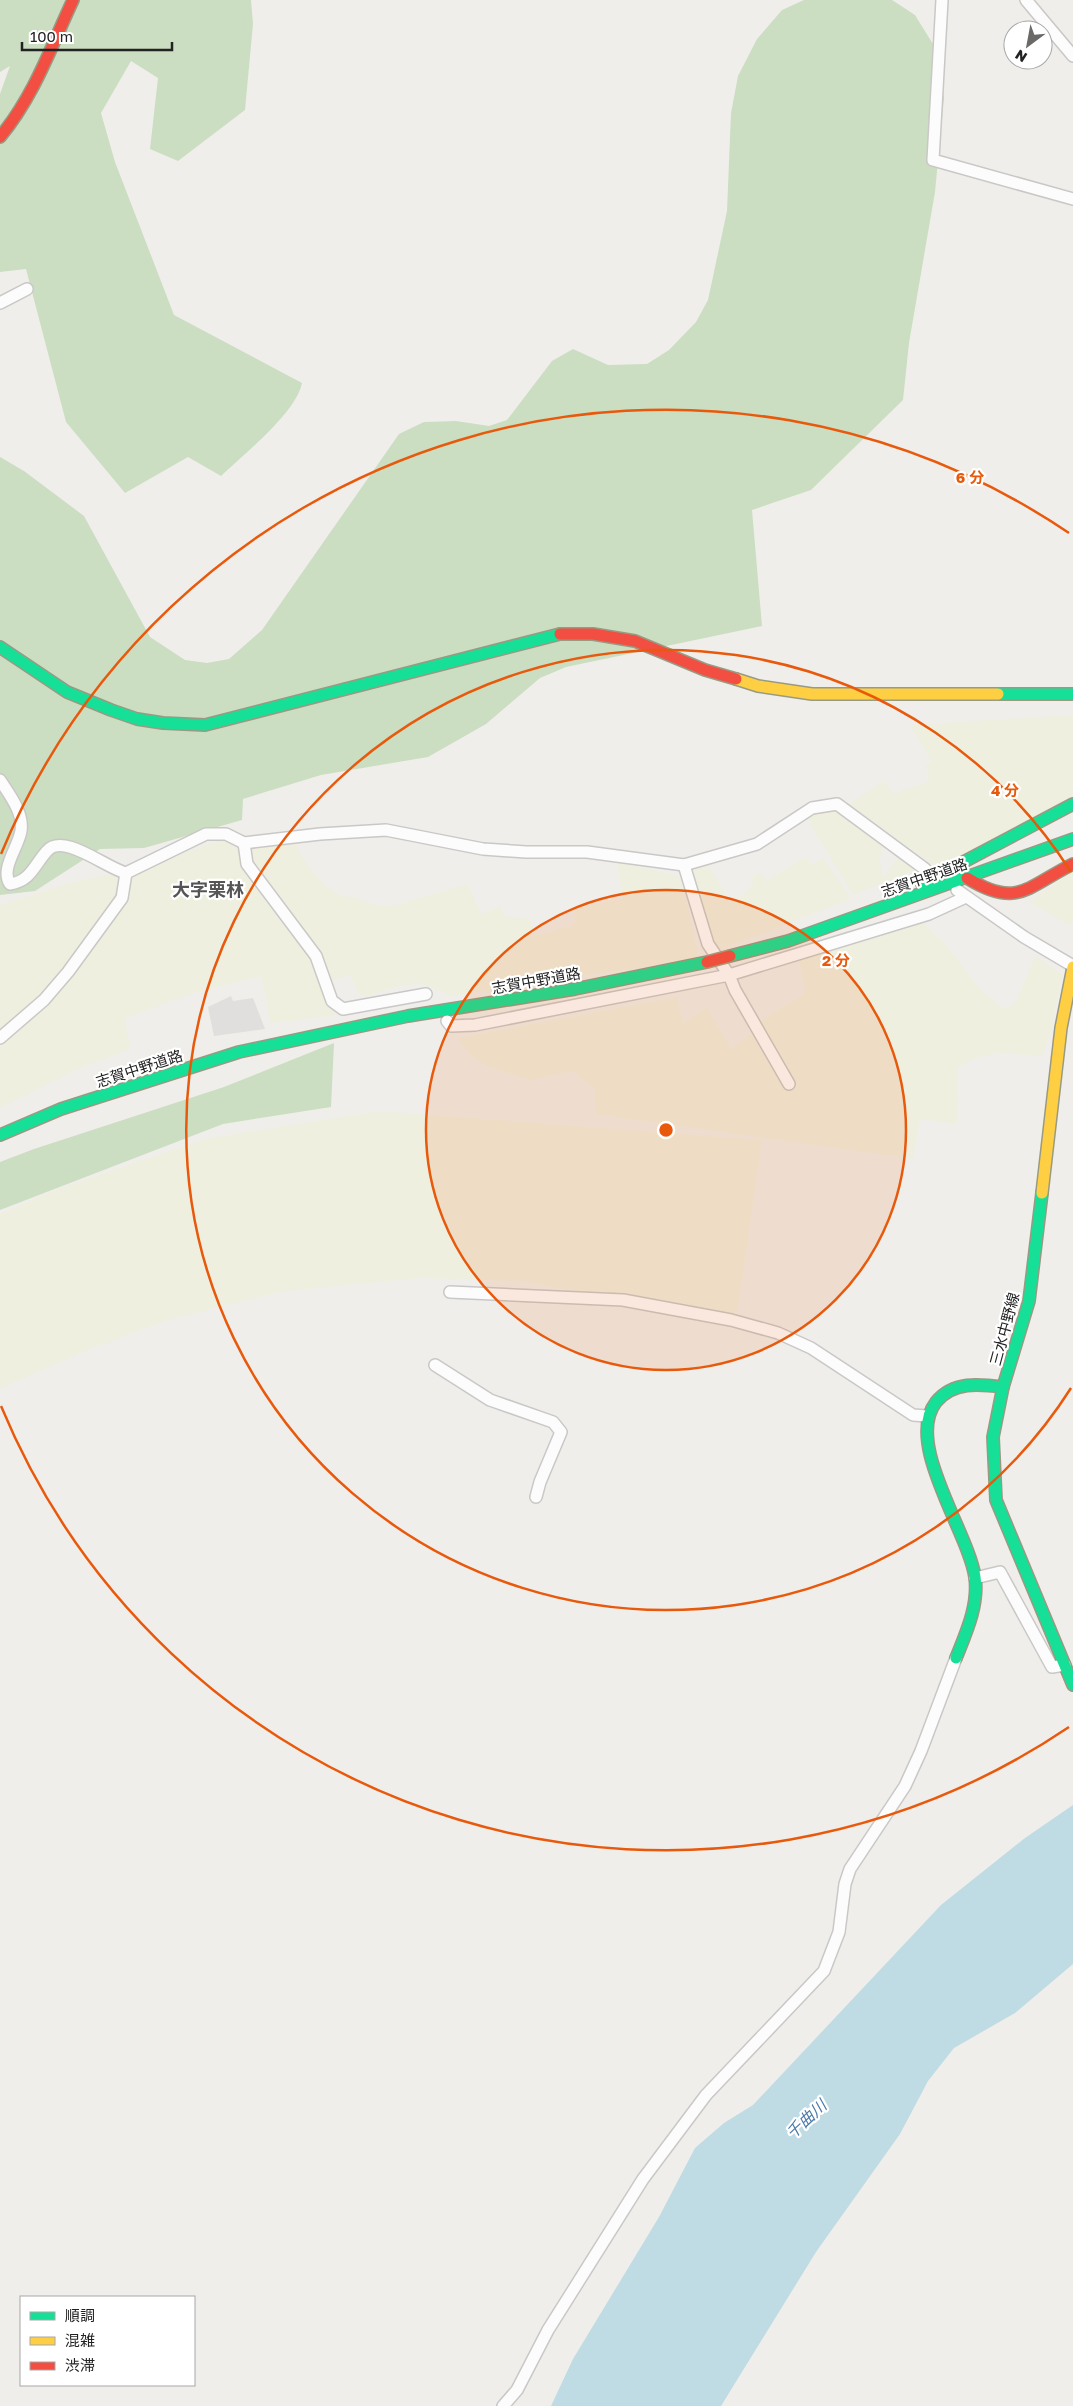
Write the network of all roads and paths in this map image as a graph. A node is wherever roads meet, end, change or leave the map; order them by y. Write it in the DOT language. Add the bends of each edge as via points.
graph roads {
  1 [pos="73,0"];
  2 [pos="942,0"];
  3 [pos="1026,0"];
  4 [pos="1073,56"];
  5 [pos="0,137"];
  6 [pos="1073,199"];
  7 [pos="27,289"];
  8 [pos="0,303"];
  9 [pos="0,648"];
  10 [pos="1073,694"];
  11 [pos="0,780"];
  12 [pos="1073,804"];
  13 [pos="1073,839"];
  14 [pos="244,842"];
  15 [pos="1073,864"];
  16 [pos="684,865"];
  17 [pos="925,869"];
  18 [pos="126,872"];
  19 [pos="967,878"];
  20 [pos="957,890"];
  21 [pos="966,897"];
  22 [pos="868,912"];
  23 [pos="1073,967"];
  24 [pos="729,974"];
  25 [pos="426,994"];
  26 [pos="447,1021"];
  27 [pos="0,1038"];
  28 [pos="789,1084"];
  29 [pos="0,1135"];
  30 [pos="450,1292"];
  31 [pos="435,1365"];
  32 [pos="1003,1387"];
  33 [pos="927,1416"];
  34 [pos="536,1497"];
  35 [pos="975,1578"];
  36 [pos="956,1658"];
  37 [pos="1064,1665"];
  38 [pos="1073,1685"];
  39 [pos="503,2406"];
  1 -- 5 [label="main road" via="32,92"];
  2 -- 6 [label="street" via="932,160"];
  3 -- 4 [label="street"];
  7 -- 8 [label="street"];
  9 -- 10 [label="main road" via="67,692 137,719 163,724 214,723 560,634 593,634 635,641 705,670 789,692"];
  11 -- 18 [label="street" via="17,806 21,830 3,870 10,884 29,876 48,850 65,845"];
  12 -- 22 [label="main road"];
  13 -- 19 [label="main road, 志賀中野道路"];
  14 -- 16 [label="street" via="386,830 483,849 587,852"];
  14 -- 18 [label="street" via="226,834 206,834"];
  14 -- 25 [label="street" via="247,864 316,956 332,1001 343,1009"];
  15 -- 19 [label="main road" via="1010,895 987,891"];
  16 -- 17 [label="street" via="757,844 812,808 837,804"];
  16 -- 24 [label="street" via="708,944"];
  18 -- 27 [label="street" via="122,898 68,972 44,1000"];
  19 -- 22 [label="main road, 志賀中野道路"];
  20 -- 21 [label="street"];
  21 -- 23 [label="street"];
  21 -- 24 [label="street" via="928,914"];
  22 -- 29 [label="main road, 志賀中野道路, bridge" via="788,941 707,962 575,989 408,1016 240,1052 61,1109"];
  23 -- 32 [label="main road, 三水中野線" via="1061,1028 1029,1301"];
  24 -- 26 [label="street" via="475,1025 451,1026"];
  24 -- 28 [label="street"];
  30 -- 33 [label="street" via="623,1300 731,1320 778,1333 811,1348 913,1415"];
  31 -- 34 [label="street" via="490,1400 553,1422 561,1432"];
  32 -- 33 [label="main road" via="976,1384 951,1388"];
  32 -- 37 [label="main road, 三水中野線" via="993,1437 996,1500"];
  33 -- 35 [label="main road" via="933,1464 963,1538"];
  35 -- 36 [label="main road" via="973,1613"];
  35 -- 37 [label="street" via="1000,1572 1052,1667"];
  36 -- 39 [label="street" via="905,1786 850,1869 839,1932 824,1971 706,2095 643,2179 548,2330 517,2390"];
  37 -- 38 [label="main road, 三水中野線"];
}
